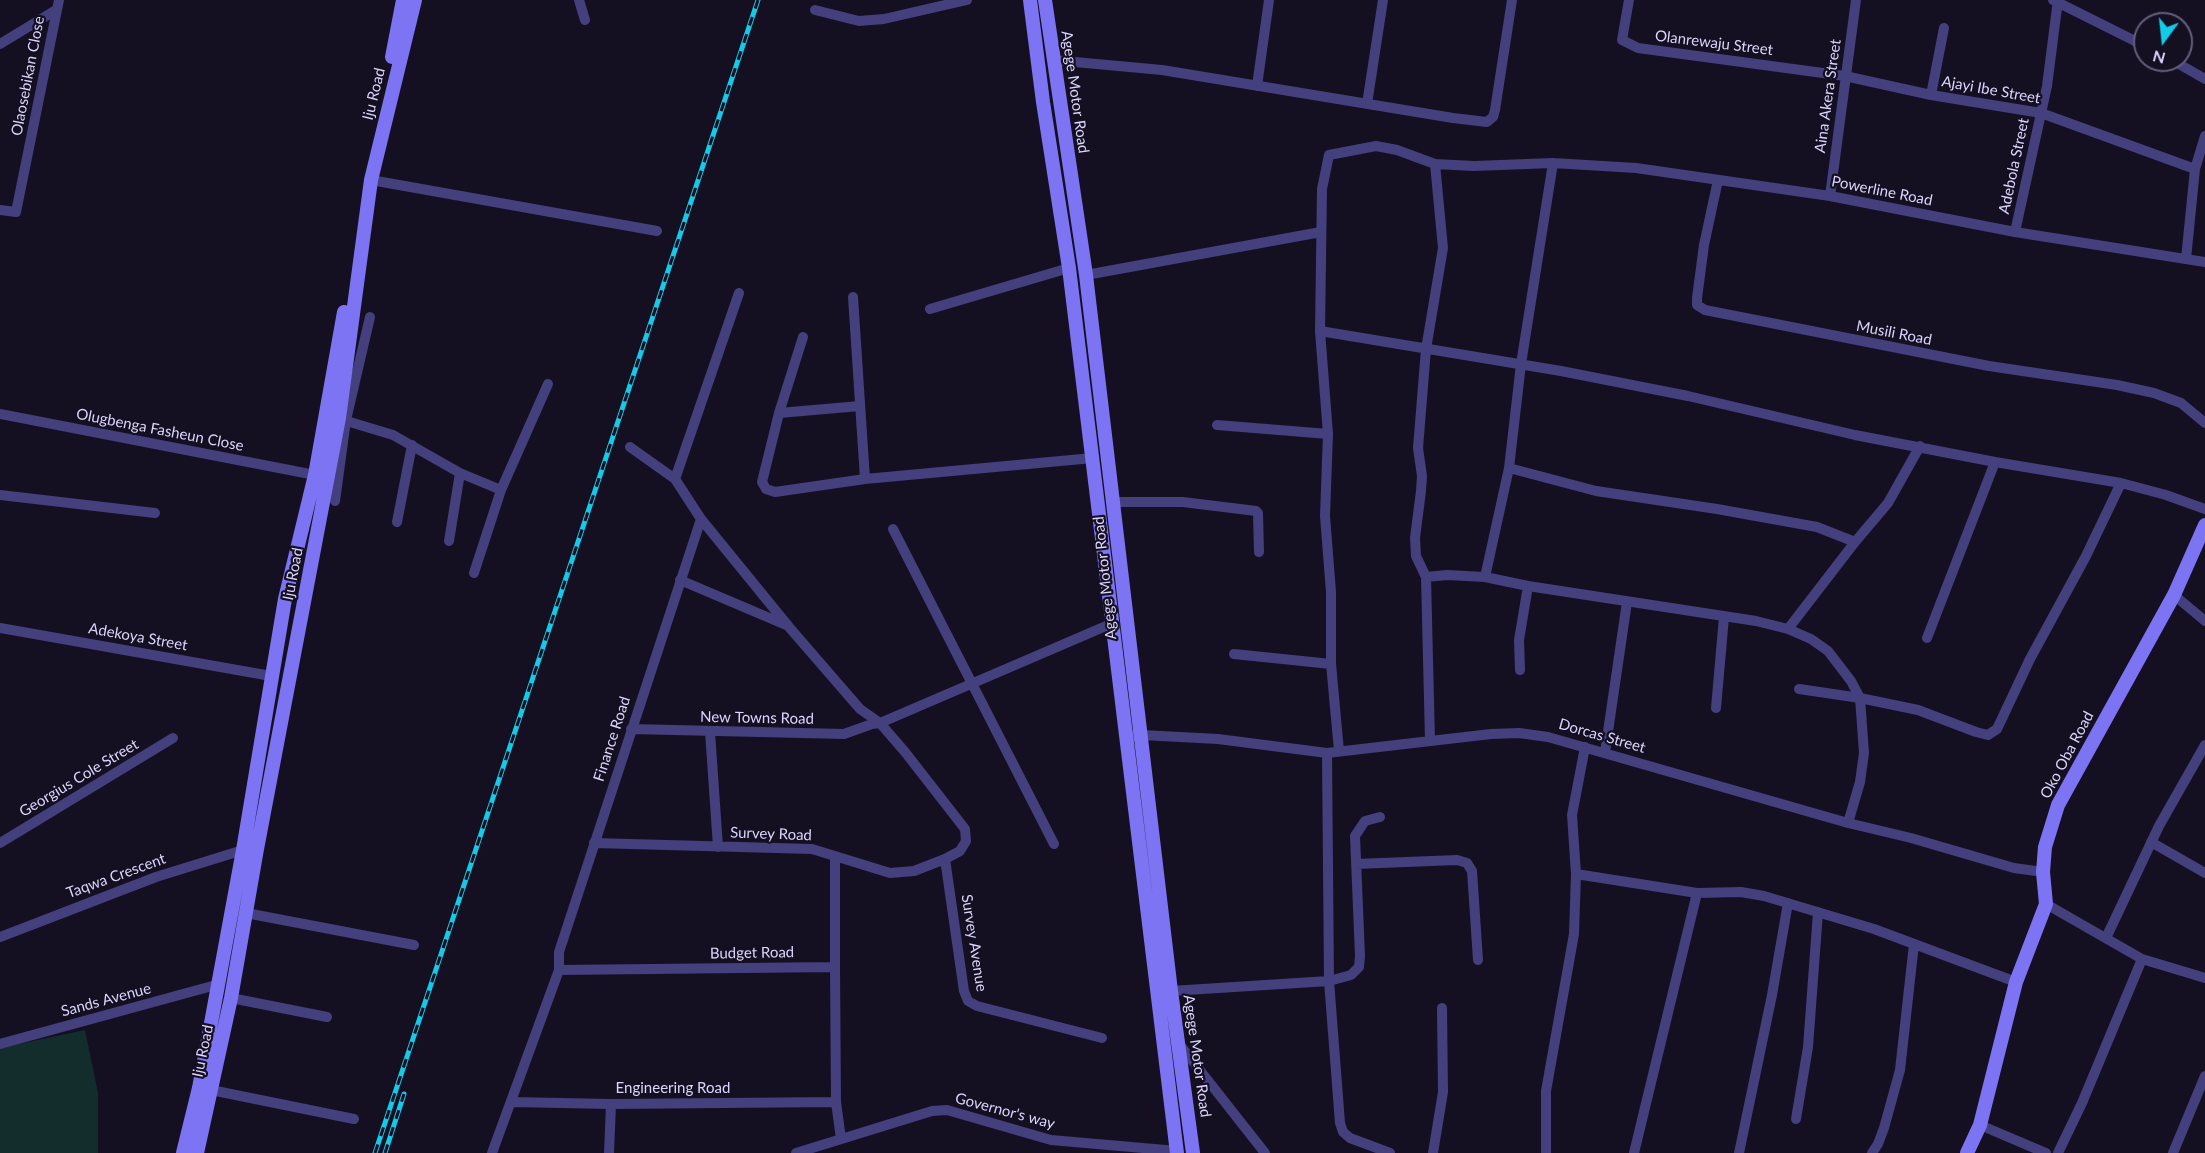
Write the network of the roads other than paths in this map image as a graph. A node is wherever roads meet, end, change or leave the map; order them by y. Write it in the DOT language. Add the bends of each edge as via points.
graph roads {
  1 [pos="403,0"];
  2 [pos="415,0"];
  3 [pos="579,0"];
  4 [pos="968,0"];
  5 [pos="1030,0"];
  6 [pos="1045,0"];
  7 [pos="1269,0"];
  8 [pos="1383,0"];
  9 [pos="1512,0"];
  10 [pos="1629,0"];
  11 [pos="1856,0"];
  12 [pos="2056,1"];
  13 [pos="57,5"];
  14 [pos="814,10"];
  15 [pos="585,20"];
  16 [pos="1944,28"];
  17 [pos="2133,40"];
  18 [pos="0,44"];
  19 [pos="1053,60"];
  20 [pos="1845,76"];
  21 [pos="1257,86"];
  22 [pos="1931,95"];
  23 [pos="1367,104"];
  24 [pos="2041,113"];
  25 [pos="2205,136"];
  26 [pos="1552,163"];
  27 [pos="1435,164"];
  28 [pos="2195,170"];
  29 [pos="370,180"];
  30 [pos="1718,180"];
  31 [pos="1830,196"];
  32 [pos="0,210"];
  33 [pos="657,231"];
  34 [pos="1321,232"];
  35 [pos="2014,232"];
  36 [pos="2186,260"];
  37 [pos="2205,262"];
  38 [pos="1069,268"];
  39 [pos="1086,275"];
  40 [pos="739,293"];
  41 [pos="853,297"];
  42 [pos="1089,308"];
  43 [pos="930,309"];
  44 [pos="1074,309"];
  45 [pos="370,317"];
  46 [pos="1320,331"];
  47 [pos="803,337"];
  48 [pos="1426,349"];
  49 [pos="1521,364"];
  50 [pos="548,384"];
  51 [pos="1100,399"];
  52 [pos="1085,401"];
  53 [pos="860,406"];
  54 [pos="779,413"];
  55 [pos="0,414"];
  56 [pos="343,419"];
  57 [pos="2205,423"];
  58 [pos="1217,425"];
  59 [pos="1328,434"];
  60 [pos="412,445"];
  61 [pos="1920,446"];
  62 [pos="630,447"];
  63 [pos="1093,458"];
  64 [pos="1995,462"];
  65 [pos="1509,468"];
  66 [pos="460,473"];
  67 [pos="315,475"];
  68 [pos="675,479"];
  69 [pos="865,479"];
  70 [pos="2121,483"];
  71 [pos="501,490"];
  72 [pos="0,495"];
  73 [pos="335,501"];
  74 [pos="1113,502"];
  75 [pos="2205,509"];
  76 [pos="155,513"];
  77 [pos="701,519"];
  78 [pos="397,522"];
  79 [pos="2205,525"];
  80 [pos="893,529"];
  81 [pos="449,541"];
  82 [pos="1855,542"];
  83 [pos="1259,552"];
  84 [pos="474,573"];
  85 [pos="1426,577"];
  86 [pos="1485,578"];
  87 [pos="680,580"];
  88 [pos="1528,586"];
  89 [pos="2174,595"];
  90 [pos="1627,602"];
  91 [pos="1725,617"];
  92 [pos="2205,621"];
  93 [pos="1113,623"];
  94 [pos="789,627"];
  95 [pos="0,628"];
  96 [pos="1788,629"];
  97 [pos="1927,638"];
  98 [pos="1234,654"];
  99 [pos="1331,664"];
  100 [pos="1520,670"];
  101 [pos="272,676"];
  102 [pos="971,685"];
  103 [pos="1799,689"];
  104 [pos="1860,698"];
  105 [pos="1716,708"];
  106 [pos="880,723"];
  107 [pos="631,729"];
  108 [pos="710,732"];
  109 [pos="1142,735"];
  110 [pos="1125,737"];
  111 [pos="173,738"];
  112 [pos="1430,741"];
  113 [pos="2205,745"];
  114 [pos="1586,747"];
  115 [pos="1339,751"];
  116 [pos="1605,752"];
  117 [pos="1327,753"];
  118 [pos="1380,817"];
  119 [pos="1848,823"];
  120 [pos="2151,842"];
  121 [pos="0,843"];
  122 [pos="594,843"];
  123 [pos="1054,844"];
  124 [pos="718,847"];
  125 [pos="243,850"];
  126 [pos="835,856"];
  127 [pos="945,859"];
  128 [pos="1356,864"];
  129 [pos="2043,872"];
  130 [pos="2205,873"];
  131 [pos="1576,874"];
  132 [pos="1697,893"];
  133 [pos="1788,903"];
  134 [pos="2046,904"];
  135 [pos="1818,912"];
  136 [pos="246,913"];
  137 [pos="0,937"];
  138 [pos="2106,938"];
  139 [pos="1914,944"];
  140 [pos="414,945"];
  141 [pos="2142,959"];
  142 [pos="1478,960"];
  143 [pos="835,967"];
  144 [pos="559,970"];
  145 [pos="2205,978"];
  146 [pos="1329,981"];
  147 [pos="2016,982"];
  148 [pos="216,985"];
  149 [pos="1171,991"];
  150 [pos="231,998"];
  151 [pos="1442,1008"];
  152 [pos="327,1017"];
  153 [pos="1102,1038"];
  154 [pos="1,1041"];
  155 [pos="1163,1043"];
  156 [pos="1180,1045"];
  157 [pos="2205,1076"];
  158 [pos="212,1090"];
  159 [pos="511,1102"];
  160 [pos="836,1102"];
  161 [pos="611,1104"];
  162 [pos="354,1119"];
  163 [pos="1796,1119"];
  164 [pos="1980,1125"];
  165 [pos="842,1139"];
  166 [pos="1177,1152"];
  167 [pos="183,1153"];
  168 [pos="197,1153"];
  169 [pos="492,1153"];
  170 [pos="609,1153"];
  171 [pos="796,1153"];
  172 [pos="1193,1153"];
  173 [pos="1265,1153"];
  174 [pos="1390,1153"];
  175 [pos="1433,1153"];
  176 [pos="1546,1153"];
  177 [pos="1634,1153"];
  178 [pos="1739,1153"];
  179 [pos="1872,1153"];
  180 [pos="1967,1153"];
  181 [pos="2046,1153"];
  182 [pos="2058,1153"];
  183 [pos="2173,1153"];
  1 -- 67 [label="main road, Iju Road"];
  2 -- 29 [label="main road, Iju Road"];
  3 -- 15 [label="street"];
  4 -- 14 [label="street" via="859,21"];
  5 -- 38 [label="main road, Agege Motor Road"];
  6 -- 19 [label="main road, Agege Motor Road"];
  7 -- 21 [label="street"];
  8 -- 23 [label="street"];
  9 -- 23 [label="street" via="1493,117 1487,122"];
  10 -- 20 [label="street, Olanrewaju Street" via="1622,40 1638,48"];
  11 -- 20 [label="street, Aina Akera Street"];
  12 -- 17 [label="street"];
  12 -- 24 [label="street, Adebola Street"];
  13 -- 18 [label="street"];
  13 -- 32 [label="street, Olaosebikan Close" via="16,212"];
  16 -- 22 [label="street"];
  19 -- 21 [label="street" via="1162,70"];
  19 -- 39 [label="main road, Agege Motor Road"];
  20 -- 22 [label="street, Ajayi Ibe Street"];
  20 -- 31 [label="street, Aina Akera Street"];
  21 -- 23 [label="street"];
  22 -- 24 [label="street, Ajayi Ibe Street"];
  24 -- 28 [label="street, Ajayi Ibe Street"];
  24 -- 35 [label="street, Adebola Street"];
  25 -- 28 [label="street"];
  26 -- 27 [label="street, Powerline Road"];
  26 -- 30 [label="street, Powerline Road" via="1636,168"];
  26 -- 49 [label="street"];
  27 -- 34 [label="street, Powerline Road" via="1376,146 1329,155 1322,189"];
  27 -- 48 [label="street" via="1443,248"];
  28 -- 36 [label="street"];
  29 -- 33 [label="street"];
  29 -- 56 [label="main road, Iju Road"];
  30 -- 31 [label="street, Powerline Road"];
  30 -- 57 [label="street, Musili Road" via="1696,298 1697,305 1705,310 1862,343 2154,393 2181,403"];
  31 -- 35 [label="street, Powerline Road"];
  34 -- 39 [label="street"];
  34 -- 46 [label="street"];
  35 -- 36 [label="street, Powerline Road"];
  36 -- 37 [label="street, Powerline Road"];
  38 -- 43 [label="street"];
  38 -- 44 [label="main road, Agege Motor Road"];
  39 -- 42 [label="main road, Agege Motor Road"];
  40 -- 68 [label="street"];
  41 -- 53 [label="street"];
  42 -- 44 [label="main road"];
  42 -- 51 [label="main road, Agege Motor Road"];
  44 -- 52 [label="main road, Agege Motor Road"];
  45 -- 56 [label="street"];
  46 -- 48 [label="street"];
  46 -- 59 [label="street"];
  47 -- 54 [label="street"];
  48 -- 49 [label="street"];
  48 -- 85 [label="street" via="1418,448 1422,476 1415,538 1416,556"];
  49 -- 61 [label="street"];
  49 -- 65 [label="street"];
  50 -- 71 [label="street"];
  51 -- 52 [label="main road"];
  51 -- 74 [label="main road, Agege Motor Road"];
  52 -- 63 [label="main road, Agege Motor Road"];
  53 -- 54 [label="street"];
  53 -- 69 [label="street"];
  54 -- 69 [label="street" via="762,482 765,489 775,492"];
  55 -- 67 [label="street, Olugbenga Fasheun Close"];
  56 -- 60 [label="street"];
  56 -- 73 [label="street"];
  56 -- 136 [label="main road, Iju Road"];
  58 -- 59 [label="street"];
  59 -- 99 [label="street" via="1325,516"];
  60 -- 66 [label="street"];
  60 -- 78 [label="street"];
  61 -- 64 [label="street"];
  61 -- 82 [label="street" via="1888,503"];
  62 -- 68 [label="street"];
  63 -- 69 [label="street"];
  63 -- 93 [label="main road, Agege Motor Road"];
  64 -- 70 [label="street"];
  64 -- 97 [label="street"];
  65 -- 82 [label="street" via="1596,491 1817,527"];
  65 -- 86 [label="street"];
  66 -- 71 [label="street"];
  66 -- 81 [label="street"];
  67 -- 101 [label="main road, Iju Road" via="285,599"];
  68 -- 77 [label="street"];
  70 -- 75 [label="street"];
  70 -- 104 [label="street" via="1998,729 1988,735 1918,710"];
  71 -- 84 [label="street"];
  72 -- 76 [label="street"];
  74 -- 83 [label="street" via="1183,502 1256,511"];
  74 -- 109 [label="main road, Agege Motor Road"];
  77 -- 87 [label="street, Finance Road"];
  77 -- 94 [label="street"];
  79 -- 89 [label="main road, Oko Oba Road"];
  80 -- 102 [label="street"];
  82 -- 96 [label="street"];
  85 -- 86 [label="street"];
  85 -- 112 [label="street"];
  86 -- 88 [label="street"];
  87 -- 94 [label="street"];
  87 -- 107 [label="street, Finance Road"];
  88 -- 90 [label="street"];
  88 -- 100 [label="street" via="1519,640"];
  89 -- 92 [label="street"];
  89 -- 129 [label="main road, Oko Oba Road" via="2058,805 2045,847"];
  90 -- 91 [label="street"];
  90 -- 116 [label="street"];
  91 -- 96 [label="street"];
  91 -- 105 [label="street"];
  93 -- 102 [label="street, New Towns Road"];
  93 -- 110 [label="main road, Agege Motor Road"];
  94 -- 106 [label="street" via="860,709"];
  95 -- 101 [label="street, Adekoya Street"];
  96 -- 104 [label="street" via="1828,651"];
  98 -- 99 [label="street"];
  99 -- 115 [label="street"];
  101 -- 125 [label="main road, Iju Road"];
  102 -- 106 [label="street, New Towns Road"];
  102 -- 123 [label="street"];
  103 -- 104 [label="street"];
  104 -- 119 [label="street" via="1864,753"];
  106 -- 108 [label="street, New Towns Road" via="838,735"];
  106 -- 127 [label="street, Survey Road" via="965,829 966,842 960,851"];
  107 -- 108 [label="street, New Towns Road"];
  107 -- 122 [label="street, Finance Road"];
  108 -- 124 [label="street"];
  109 -- 110 [label="street, Dorcas Street"];
  109 -- 117 [label="street, Dorcas Street" via="1218,739"];
  109 -- 149 [label="main road, Agege Motor Road"];
  110 -- 155 [label="main road, Agege Motor Road"];
  111 -- 121 [label="street, Georgius Cole Street"];
  112 -- 114 [label="street, Dorcas Street" via="1519,733"];
  112 -- 115 [label="street, Dorcas Street"];
  113 -- 120 [label="street"];
  114 -- 116 [label="street, Dorcas Street"];
  114 -- 131 [label="street" via="1572,815"];
  115 -- 117 [label="street, Dorcas Street"];
  116 -- 119 [label="street, Dorcas Street"];
  117 -- 146 [label="street"];
  118 -- 128 [label="street" via="1365,821 1359,828 1355,836"];
  119 -- 129 [label="street, Dorcas Street" via="2014,868"];
  120 -- 130 [label="street"];
  120 -- 138 [label="street"];
  122 -- 124 [label="street, Survey Road"];
  122 -- 144 [label="street, Finance Road" via="559,951"];
  124 -- 126 [label="street, Survey Road" via="812,849"];
  125 -- 137 [label="street, Taqwa Crescent" via="146,881"];
  125 -- 148 [label="main road, Iju Road"];
  126 -- 127 [label="street, Survey Road" via="890,873 914,870"];
  126 -- 143 [label="street"];
  127 -- 153 [label="street, Survey Avenue" via="968,1001"];
  128 -- 142 [label="street" via="1456,860 1467,863 1472,871"];
  128 -- 146 [label="street" via="1359,967 1352,975"];
  129 -- 134 [label="main road, Oko Oba Road"];
  131 -- 132 [label="street"];
  131 -- 176 [label="street" via="1574,934 1546,1091"];
  132 -- 133 [label="street" via="1741,892"];
  132 -- 177 [label="street"];
  133 -- 135 [label="street"];
  133 -- 178 [label="street"];
  134 -- 138 [label="street"];
  134 -- 147 [label="main road, Oko Oba Road"];
  135 -- 139 [label="street"];
  135 -- 163 [label="street" via="1808,1047"];
  136 -- 140 [label="street"];
  136 -- 150 [label="main road, Iju Road"];
  138 -- 141 [label="street"];
  139 -- 147 [label="street"];
  139 -- 179 [label="street" via="1900,1070 1884,1128"];
  141 -- 145 [label="street"];
  141 -- 182 [label="street"];
  143 -- 144 [label="street, Budget Road"];
  143 -- 160 [label="street"];
  144 -- 159 [label="street, Finance Road"];
  146 -- 149 [label="street"];
  146 -- 174 [label="street" via="1343,1132"];
  147 -- 164 [label="main road, Oko Oba Road"];
  148 -- 154 [label="street, Sands Avenue"];
  148 -- 167 [label="main road, Iju Road" via="199,1088"];
  149 -- 156 [label="main road, Agege Motor Road"];
  150 -- 152 [label="street"];
  150 -- 158 [label="main road, Iju Road"];
  151 -- 175 [label="street" via="1443,1092"];
  155 -- 156 [label="street"];
  155 -- 166 [label="main road, Agege Motor Road"];
  156 -- 172 [label="main road, Agege Motor Road"];
  156 -- 173 [label="street"];
  157 -- 183 [label="street"];
  158 -- 162 [label="street"];
  158 -- 168 [label="main road, Iju Road"];
  159 -- 161 [label="street, Engineering Road"];
  159 -- 169 [label="street, Finance Road"];
  160 -- 161 [label="street, Engineering Road"];
  160 -- 165 [label="street"];
  161 -- 170 [label="street"];
  164 -- 180 [label="main road, Oko Oba Road"];
  164 -- 181 [label="street"];
  165 -- 166 [label="street, Governor's way" via="932,1111 947,1110 1051,1140"];
  165 -- 171 [label="street, Governor's way"];
}
